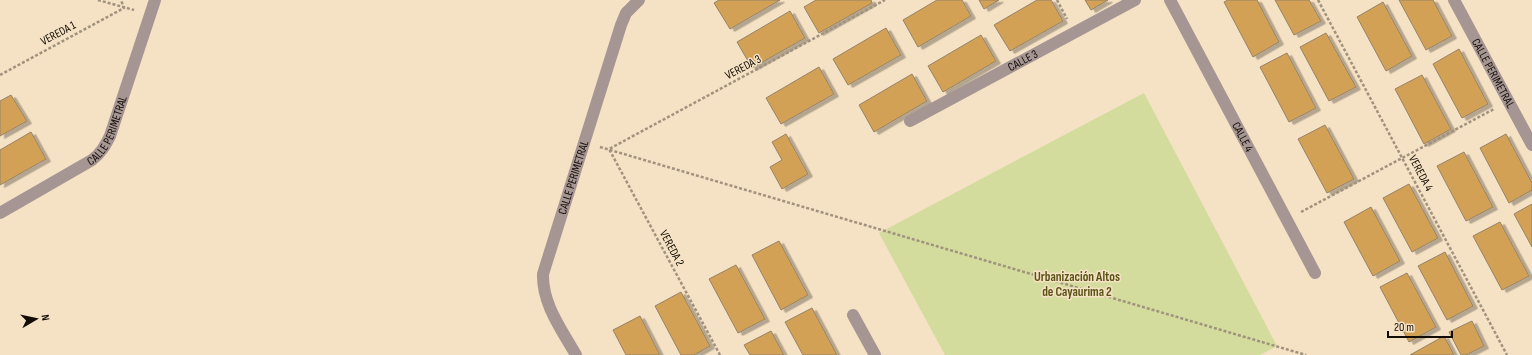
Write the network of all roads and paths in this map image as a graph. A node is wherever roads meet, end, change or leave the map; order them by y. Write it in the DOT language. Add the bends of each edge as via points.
graph roads {
  1 [pos="98,0"];
  2 [pos="121,0"];
  3 [pos="155,0"];
  4 [pos="639,0"];
  5 [pos="885,0"];
  6 [pos="1135,0"];
  7 [pos="1170,0"];
  8 [pos="1318,0"];
  9 [pos="1454,0"];
  10 [pos="124,8"];
  11 [pos="150,15"];
  12 [pos="0,75"];
  13 [pos="1508,101"];
  14 [pos="910,121"];
  15 [pos="584,142"];
  16 [pos="1532,145"];
  17 [pos="609,149"];
  18 [pos="1402,158"];
  19 [pos="0,213"];
  20 [pos="1287,220"];
  21 [pos="1315,273"];
  22 [pos="853,315"];
  23 [pos="576,355"];
  24 [pos="720,355"];
  25 [pos="875,355"];
  26 [pos="1306,355"];
  27 [pos="1507,355"];
  1 -- 10 [label="path"];
  2 -- 10 [label="path"];
  3 -- 11 [label="street, CALLE PERIMETRAL"];
  4 -- 15 [label="street, CALLE PERIMETRAL" via="626,13 621,24"];
  5 -- 17 [label="path, VEREDA 3"];
  6 -- 14 [label="street, CALLE 3"];
  7 -- 20 [label="street, CALLE 4"];
  8 -- 18 [label="path, VEREDA 4"];
  9 -- 13 [label="street, CALLE PERIMETRAL"];
  10 -- 11 [label="path"];
  10 -- 12 [label="path, VEREDA 1"];
  11 -- 19 [label="street, CALLE PERIMETRAL" via="104,148 92,160"];
  13 -- 16 [label="street, CALLE PERIMETRAL"];
  13 -- 18 [label="path"];
  15 -- 17 [label="path"];
  15 -- 23 [label="street, CALLE PERIMETRAL" via="543,274 546,298"];
  17 -- 24 [label="path, VEREDA 2"];
  17 -- 26 [label="path"];
  18 -- 20 [label="path"];
  18 -- 27 [label="path, VEREDA 4"];
  20 -- 21 [label="street, CALLE 4"];
  22 -- 25 [label="street"];
}
